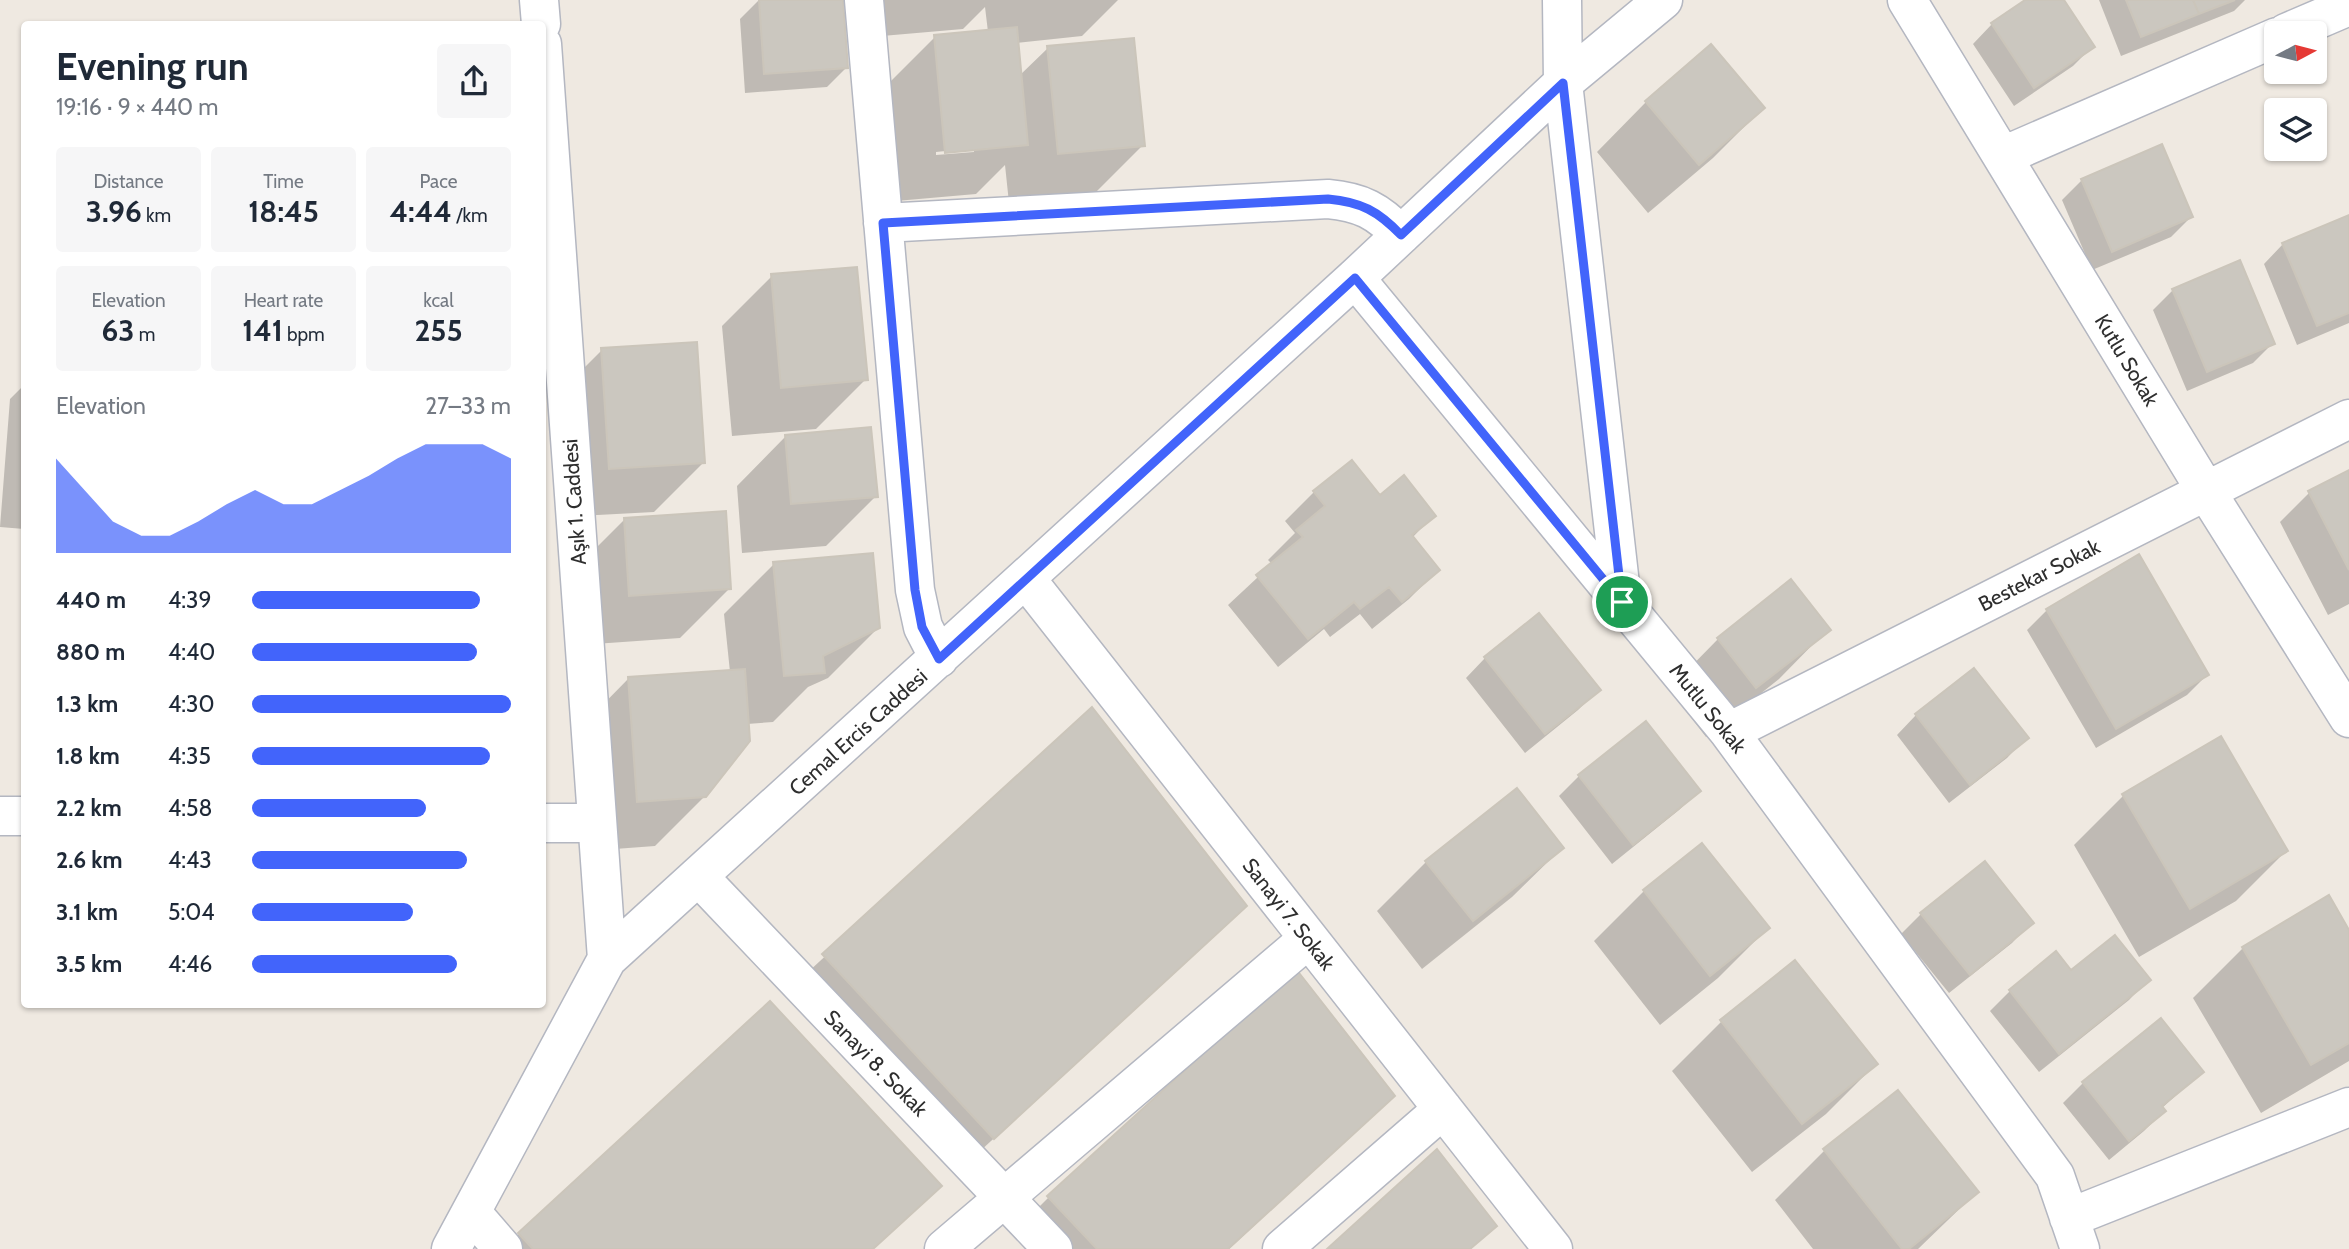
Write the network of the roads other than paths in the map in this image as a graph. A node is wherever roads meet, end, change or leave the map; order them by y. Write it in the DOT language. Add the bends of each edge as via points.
graph roads {
  1 [pos="540,0"];
  2 [pos="864,0"];
  3 [pos="1562,0"];
  4 [pos="1663,0"];
  5 [pos="1907,0"];
  6 [pos="2349,6"];
  7 [pos="541,21"];
  8 [pos="2314,21"];
  9 [pos="2264,43"];
  10 [pos="1563,83"];
  11 [pos="546,101"];
  12 [pos="2003,156"];
  13 [pos="883,223"];
  14 [pos="1401,235"];
  15 [pos="1355,278"];
  16 [pos="2349,419"];
  17 [pos="2206,491"];
  18 [pos="1026,579"];
  19 [pos="1622,602"];
  20 [pos="939,659"];
  21 [pos="2349,718"];
  22 [pos="1729,732"];
  23 [pos="0,816"];
  24 [pos="21,816"];
  25 [pos="546,823"];
  26 [pos="597,823"];
  27 [pos="698,876"];
  28 [pos="1308,939"];
  29 [pos="607,960"];
  30 [pos="2349,1107"];
  31 [pos="1443,1109"];
  32 [pos="1004,1198"];
  33 [pos="471,1212"];
  34 [pos="2075,1234"];
  35 [pos="451,1249"];
  36 [pos="503,1249"];
  37 [pos="944,1249"];
  38 [pos="1053,1249"];
  39 [pos="1282,1249"];
  40 [pos="1553,1249"];
  1 -- 7 [label="street"];
  2 -- 13 [label="street"];
  3 -- 10 [label="street"];
  4 -- 10 [label="street, Cemal Ercis Caddesi"];
  5 -- 12 [label="street, Kutlu Sokak"];
  6 -- 8 [label="street"];
  9 -- 12 [label="street"];
  10 -- 14 [label="street, Cemal Ercis Caddesi"];
  10 -- 19 [label="street"];
  11 -- 26 [label="street, Aşık 1. Caddesi"];
  12 -- 17 [label="street, Kutlu Sokak"];
  13 -- 14 [label="street" via="1328,199 1366,207"];
  13 -- 20 [label="street" via="915,590 922,627"];
  14 -- 15 [label="street, Cemal Ercis Caddesi"];
  15 -- 18 [label="street, Cemal Ercis Caddesi"];
  15 -- 19 [label="street, Mutlu Sokak"];
  16 -- 17 [label="street, Bestekar Sokak"];
  17 -- 21 [label="street, Kutlu Sokak"];
  17 -- 22 [label="street, Bestekar Sokak"];
  18 -- 20 [label="street, Cemal Ercis Caddesi"];
  18 -- 28 [label="street, Sanayi 7. Sokak"];
  19 -- 22 [label="street, Mutlu Sokak"];
  20 -- 27 [label="street, Cemal Ercis Caddesi"];
  22 -- 34 [label="street, Mutlu Sokak" via="2055,1176"];
  23 -- 24 [label="street"];
  25 -- 26 [label="street"];
  26 -- 29 [label="street, Aşık 1. Caddesi"];
  27 -- 29 [label="street, Cemal Ercis Caddesi"];
  27 -- 32 [label="street, Sanayi 8. Sokak"];
  28 -- 31 [label="street, Sanayi 7. Sokak"];
  28 -- 32 [label="street"];
  29 -- 33 [label="street, Cemal Ercis Caddesi"];
  30 -- 34 [label="street"];
  31 -- 39 [label="street"];
  31 -- 40 [label="street, Sanayi 7. Sokak"];
  32 -- 37 [label="street"];
  32 -- 38 [label="street, Sanayi 8. Sokak"];
  33 -- 35 [label="street, Cemal Ercis Caddesi"];
  33 -- 36 [label="street"];
}
